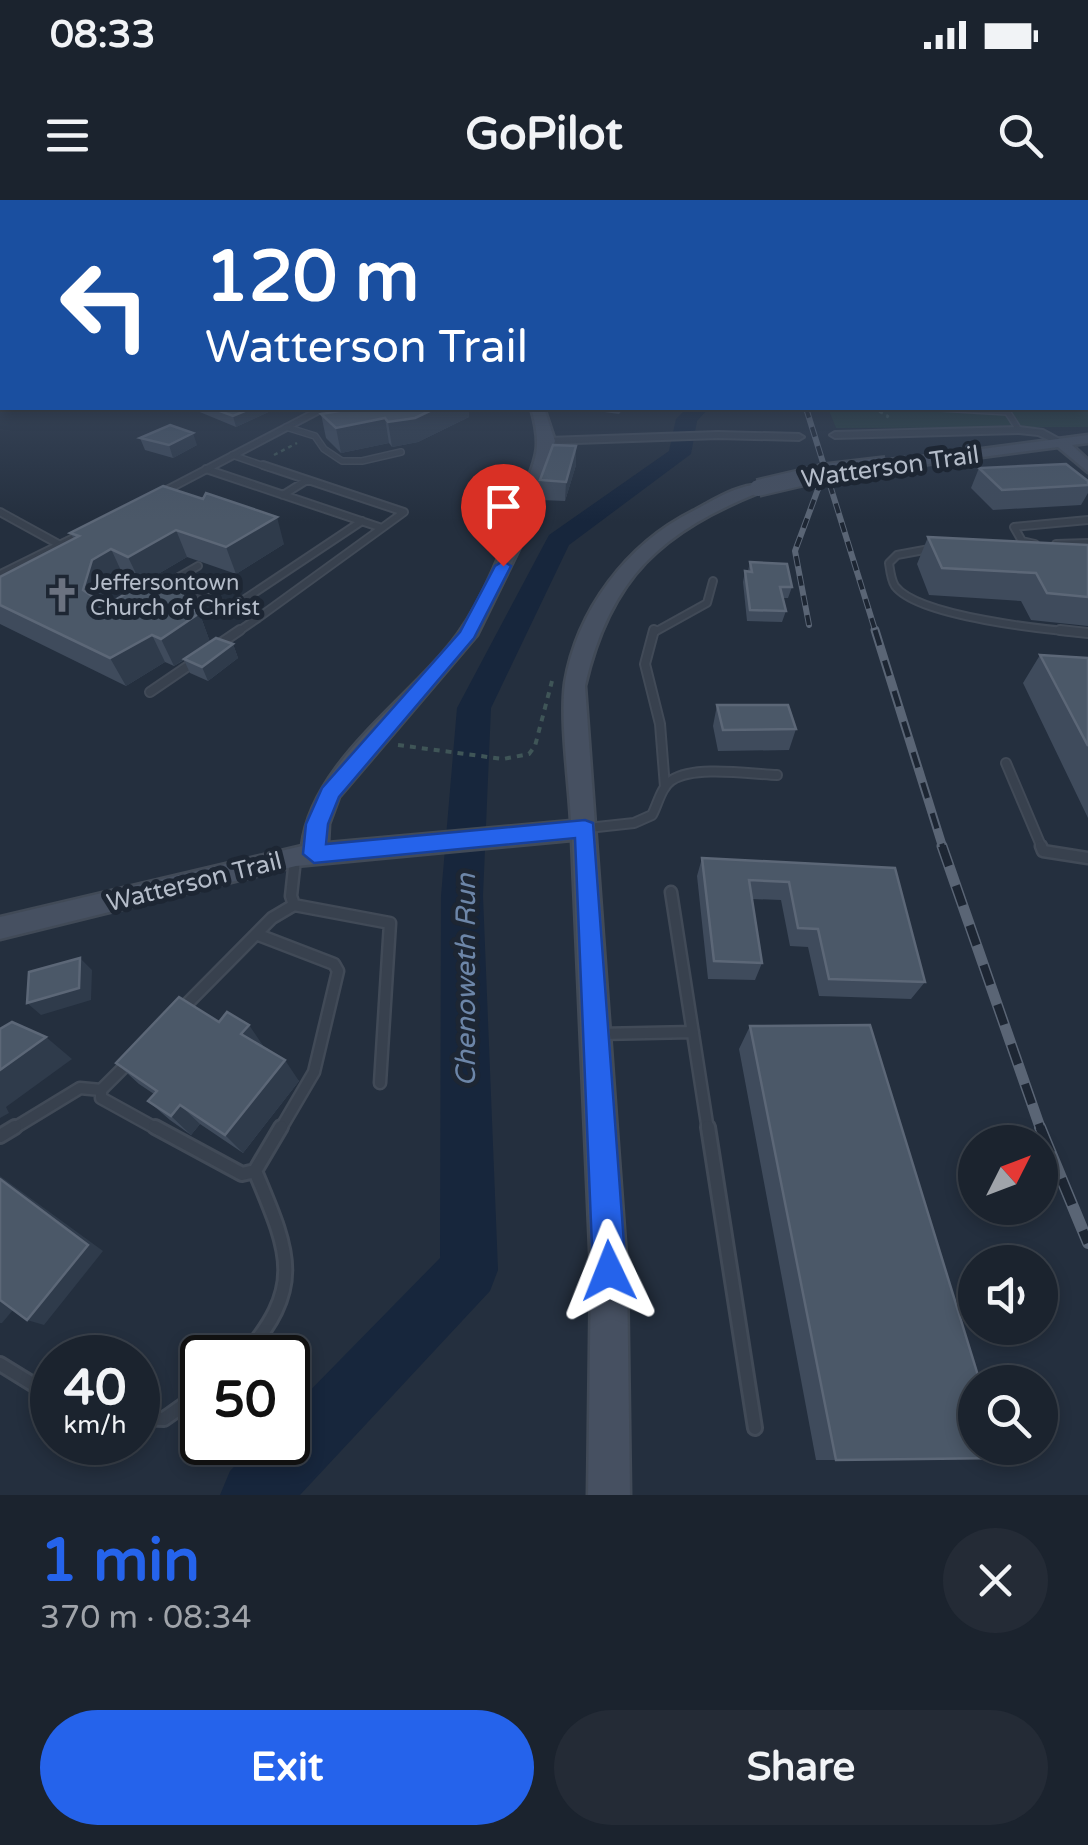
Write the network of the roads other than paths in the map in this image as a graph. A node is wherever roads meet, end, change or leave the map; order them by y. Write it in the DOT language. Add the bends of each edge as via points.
graph roads {
  1 [pos="320,410"];
  2 [pos="539,410"];
  3 [pos="1006,410"];
  4 [pos="286,427"];
  5 [pos="1018,430"];
  6 [pos="835,435"];
  7 [pos="798,437"];
  8 [pos="1088,438"];
  9 [pos="548,442"];
  10 [pos="1062,442"];
  11 [pos="401,452"];
  12 [pos="232,456"];
  13 [pos="1088,468"];
  14 [pos="206,469"];
  15 [pos="307,480"];
  16 [pos="163,491"];
  17 [pos="283,495"];
  18 [pos="181,498"];
  19 [pos="146,500"];
  20 [pos="0,512"];
  21 [pos="112,518"];
  22 [pos="1088,520"];
  23 [pos="362,521"];
  24 [pos="382,528"];
  25 [pos="1022,541"];
  26 [pos="1006,542"];
  27 [pos="1088,543"];
  28 [pos="60,545"];
  29 [pos="945,548"];
  30 [pos="198,566"];
  31 [pos="0,576"];
  32 [pos="713,581"];
  33 [pos="170,582"];
  34 [pos="155,591"];
  35 [pos="233,607"];
  36 [pos="258,618"];
  37 [pos="1088,633"];
  38 [pos="212,649"];
  39 [pos="196,660"];
  40 [pos="150,692"];
  41 [pos="1006,763"];
  42 [pos="777,774"];
  43 [pos="664,787"];
  44 [pos="585,829"];
  45 [pos="305,855"];
  46 [pos="1088,858"];
  47 [pos="671,892"];
  48 [pos="294,905"];
  49 [pos="0,928"];
  50 [pos="256,934"];
  51 [pos="172,1019"];
  52 [pos="693,1032"];
  53 [pos="597,1034"];
  54 [pos="144,1048"];
  55 [pos="380,1083"];
  56 [pos="101,1090"];
  57 [pos="0,1136"];
  58 [pos="255,1172"];
  59 [pos="263,1335"];
  60 [pos="0,1364"];
  61 [pos="30,1382"];
  62 [pos="754,1428"];
  63 [pos="609,1495"];
  1 -- 4 [label="street"];
  2 -- 9 [label="main road"];
  3 -- 5 [label="lane"];
  4 -- 11 [label="lane" via="313,436 342,462"];
  4 -- 12 [label="street"];
  5 -- 6 [label="street"];
  5 -- 10 [label="street"];
  7 -- 9 [label="street"];
  8 -- 10 [label="main road, Watterson Trail"];
  9 -- 45 [label="main road" via="511,550 468,634 330,794"];
  10 -- 13 [label="main road"];
  10 -- 44 [label="main road, Watterson Trail, bridge" via="826,472 758,488 669,531 630,564 600,606 580,656 575,686"];
  12 -- 14 [label="street"];
  12 -- 15 [label="lane"];
  14 -- 16 [label="street"];
  14 -- 17 [label="lane"];
  15 -- 17 [label="lane"];
  15 -- 24 [label="lane" via="404,512"];
  16 -- 18 [label="lane"];
  16 -- 19 [label="street"];
  17 -- 23 [label="lane"];
  20 -- 28 [label="lane"];
  21 -- 28 [label="street"];
  22 -- 25 [label="lane" via="1014,527"];
  23 -- 24 [label="lane"];
  23 -- 35 [label="lane"];
  24 -- 36 [label="lane"];
  25 -- 26 [label="lane"];
  25 -- 27 [label="lane"];
  28 -- 31 [label="street"];
  29 -- 37 [label="lane" via="897,555 889,563 894,586 913,599 965,614"];
  30 -- 33 [label="lane"];
  32 -- 43 [label="lane" via="707,603 654,630 645,664 660,724"];
  33 -- 34 [label="lane"];
  33 -- 35 [label="lane"];
  35 -- 36 [label="lane"];
  36 -- 38 [label="lane"];
  39 -- 40 [label="lane"];
  41 -- 46 [label="lane" via="1044,851"];
  42 -- 43 [label="lane" via="690,774"];
  43 -- 44 [label="lane" via="652,815"];
  44 -- 45 [label="main road, Watterson Trail"];
  44 -- 53 [label="main road"];
  45 -- 48 [label="lane"];
  45 -- 49 [label="main road, Watterson Trail"];
  47 -- 52 [label="lane"];
  48 -- 50 [label="lane"];
  48 -- 55 [label="lane" via="390,923"];
  50 -- 51 [label="lane"];
  50 -- 58 [label="lane" via="338,971 314,1072"];
  52 -- 53 [label="lane"];
  52 -- 62 [label="lane"];
  53 -- 63 [label="main road" via="610,1291"];
  54 -- 56 [label="lane"];
  56 -- 57 [label="lane" via="80,1088"];
  56 -- 58 [label="lane" via="100,1098 242,1174"];
  58 -- 59 [label="lane" via="286,1244 288,1284"];
  60 -- 61 [label="lane"];
}
